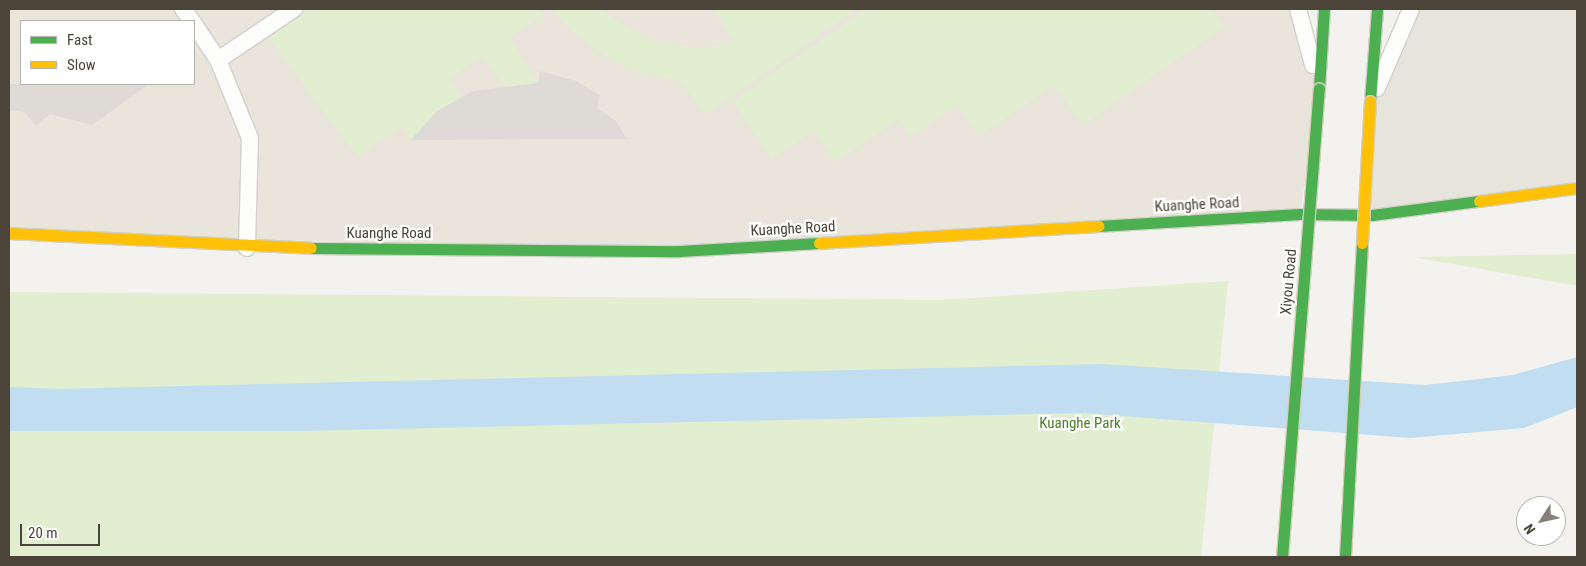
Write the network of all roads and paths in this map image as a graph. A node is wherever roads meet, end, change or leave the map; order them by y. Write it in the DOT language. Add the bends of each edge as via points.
graph roads {
  1 [pos="183,9"];
  2 [pos="294,9"];
  3 [pos="1298,9"];
  4 [pos="1324,9"];
  5 [pos="1377,9"];
  6 [pos="1411,9"];
  7 [pos="191,20"];
  8 [pos="195,26"];
  9 [pos="218,60"];
  10 [pos="1319,88"];
  11 [pos="1370,101"];
  12 [pos="1577,188"];
  13 [pos="9,234"];
  14 [pos="247,248"];
  15 [pos="1282,557"];
  16 [pos="1345,557"];
  1 -- 7 [label="lane"];
  2 -- 9 [label="lane"];
  3 -- 10 [label="lane"];
  4 -- 10 [label="street, Xiyou Road"];
  5 -- 11 [label="street"];
  6 -- 11 [label="lane" via="1406,29"];
  8 -- 9 [label="lane"];
  9 -- 14 [label="lane" via="250,138"];
  10 -- 15 [label="street, Xiyou Road, bridge"];
  11 -- 16 [label="street, bridge"];
  12 -- 14 [label="street, Kuanghe Road" via="1372,215 1291,214 679,250"];
  13 -- 14 [label="street, Kuanghe Road"];
}
